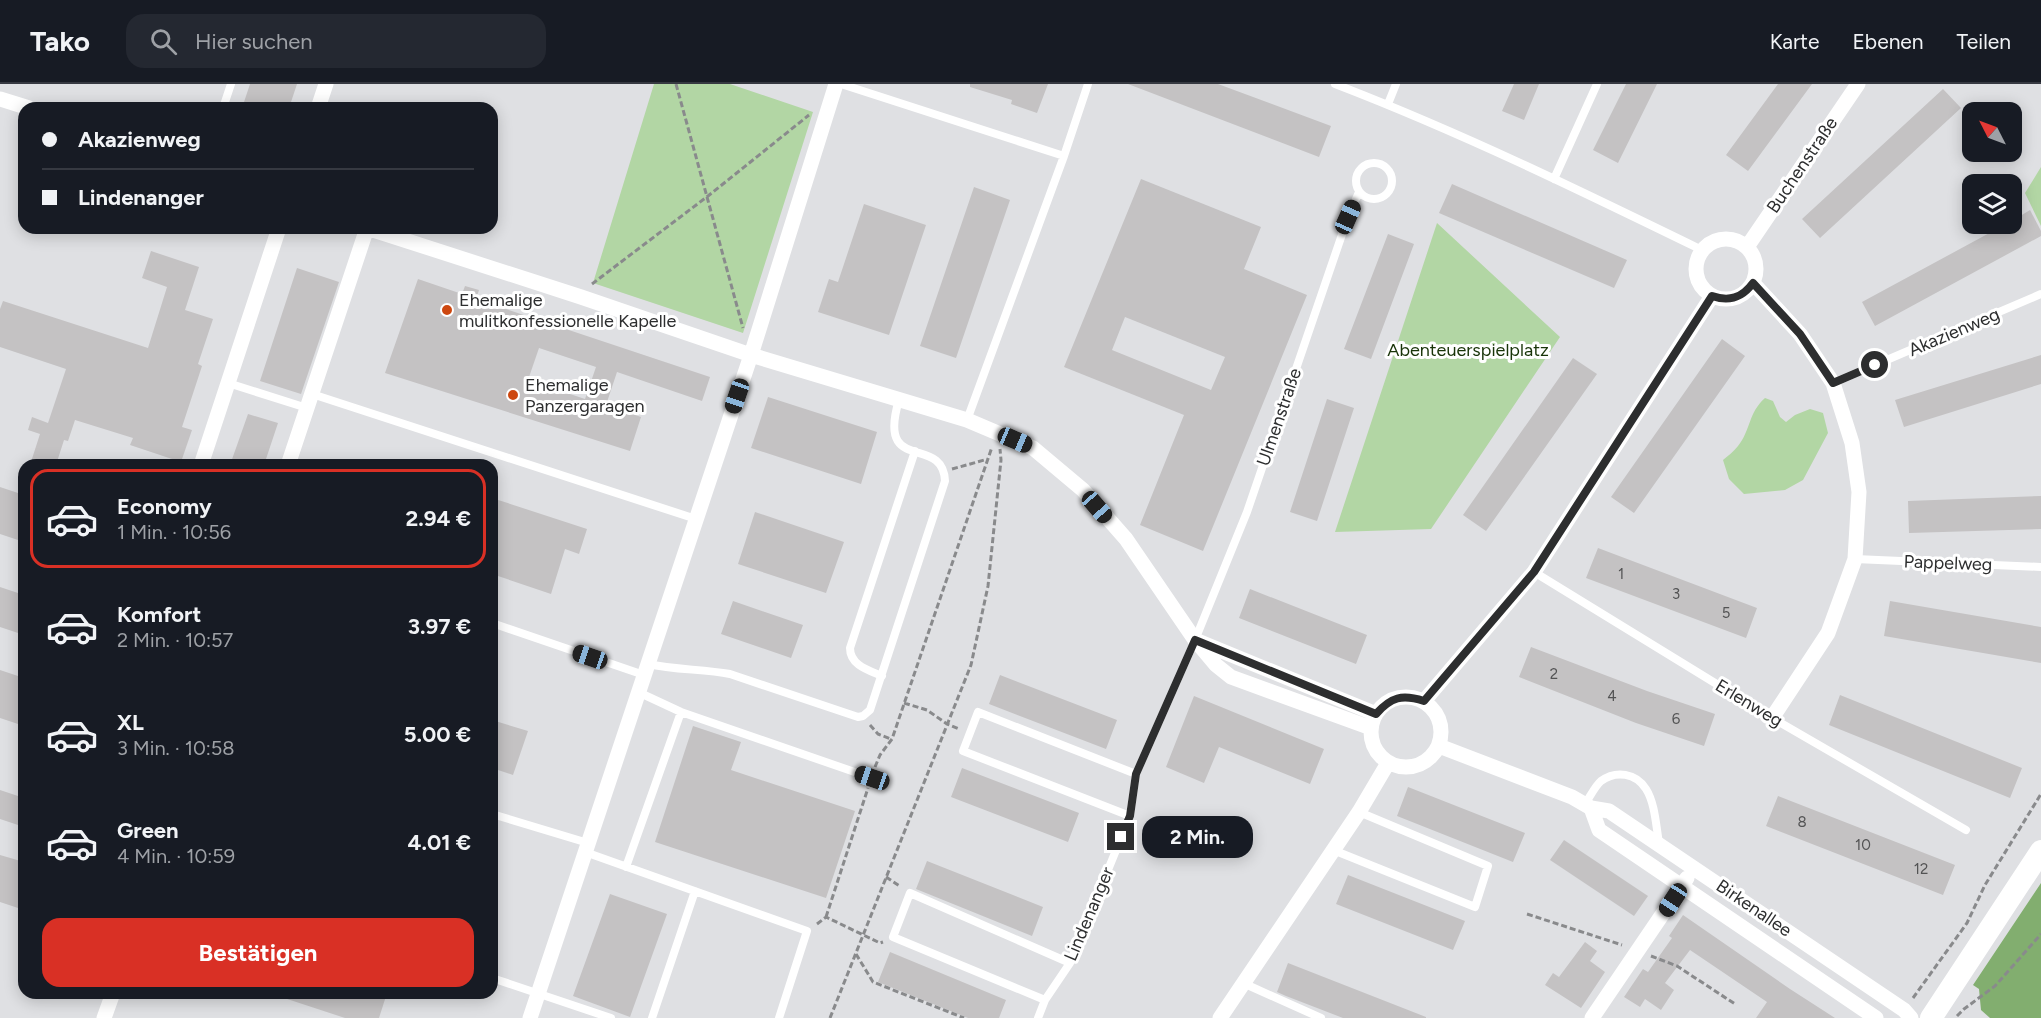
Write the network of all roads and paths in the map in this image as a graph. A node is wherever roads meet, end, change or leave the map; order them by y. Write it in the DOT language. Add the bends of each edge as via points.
graph roads {
  1 [pos="231,84"];
  2 [pos="326,84"];
  3 [pos="676,84"];
  4 [pos="836,84"];
  5 [pos="841,84"];
  6 [pos="1088,84"];
  7 [pos="1335,84"];
  8 [pos="1396,84"];
  9 [pos="1597,84"];
  10 [pos="1858,84"];
  11 [pos="0,99"];
  12 [pos="225,102"];
  13 [pos="320,102"];
  14 [pos="1388,104"];
  15 [pos="18,105"];
  16 [pos="813,111"];
  17 [pos="1064,156"];
  18 [pos="1554,178"];
  19 [pos="1359,192"];
  20 [pos="708,196"];
  21 [pos="277,234"];
  22 [pos="365,234"];
  23 [pos="386,234"];
  24 [pos="1747,247"];
  25 [pos="1702,250"];
  26 [pos="1753,283"];
  27 [pos="2041,294"];
  28 [pos="1712,296"];
  29 [pos="581,297"];
  30 [pos="751,356"];
  31 [pos="228,383"];
  32 [pos="1833,383"];
  33 [pos="899,400"];
  34 [pos="310,401"];
  35 [pos="967,420"];
  36 [pos="997,433"];
  37 [pos="915,451"];
  38 [pos="203,459"];
  39 [pos="290,459"];
  40 [pos="988,459"];
  41 [pos="944,472"];
  42 [pos="696,519"];
  43 [pos="1855,559"];
  44 [pos="2041,567"];
  45 [pos="1534,572"];
  46 [pos="498,625"];
  47 [pos="1195,640"];
  48 [pos="646,670"];
  49 [pos="882,676"];
  50 [pos="638,692"];
  51 [pos="1424,701"];
  52 [pos="904,703"];
  53 [pos="681,712"];
  54 [pos="863,716"];
  55 [pos="1772,718"];
  56 [pos="1373,721"];
  57 [pos="947,724"];
  58 [pos="970,733"];
  59 [pos="892,739"];
  60 [pos="1439,746"];
  61 [pos="1388,763"];
  62 [pos="1136,774"];
  63 [pos="872,778"];
  64 [pos="2041,794"];
  65 [pos="1588,806"];
  66 [pos="1359,812"];
  67 [pos="498,816"];
  68 [pos="1130,816"];
  69 [pos="1966,830"];
  70 [pos="1659,844"];
  71 [pos="586,848"];
  72 [pos="1332,850"];
  73 [pos="2041,851"];
  74 [pos="626,867"];
  75 [pos="1694,868"];
  76 [pos="886,877"];
  77 [pos="1682,887"];
  78 [pos="695,891"];
  79 [pos="910,893"];
  80 [pos="1527,914"];
  81 [pos="826,917"];
  82 [pos="807,931"];
  83 [pos="2041,934"];
  84 [pos="864,935"];
  85 [pos="892,937"];
  86 [pos="1639,951"];
  87 [pos="856,954"];
  88 [pos="1070,963"];
  89 [pos="498,980"];
  90 [pos="1243,983"];
  91 [pos="538,993"];
  92 [pos="111,999"];
  93 [pos="1045,1000"];
  94 [pos="1735,1004"];
  95 [pos="1908,1014"];
  96 [pos="104,1018"];
  97 [pos="530,1018"];
  98 [pos="611,1018"];
  99 [pos="652,1018"];
  100 [pos="779,1018"];
  101 [pos="830,1018"];
  102 [pos="963,1018"];
  103 [pos="1038,1018"];
  104 [pos="1220,1018"];
  105 [pos="1321,1018"];
  106 [pos="1592,1018"];
  107 [pos="1876,1018"];
  108 [pos="1931,1018"];
  109 [pos="1956,1018"];
  1 -- 12 [label="lane"];
  2 -- 13 [label="street"];
  3 -- 20 [label="path"];
  4 -- 30 [label="street"];
  5 -- 17 [label="lane"];
  6 -- 17 [label="lane"];
  7 -- 14 [label="lane"];
  8 -- 14 [label="lane"];
  9 -- 18 [label="lane"];
  10 -- 24 [label="street, Buchenstraße"];
  11 -- 15 [label="street"];
  14 -- 18 [label="lane"];
  16 -- 20 [label="path"];
  17 -- 35 [label="lane"];
  18 -- 25 [label="lane"];
  19 -- 19 [label="lane" via="1371,200 1383,197 1391,188 1389,172 1378,163 1364,165 1356,176"];
  19 -- 47 [label="lane, Ulmenstraße" via="1246,512"];
  20 -- 29 [label="path"];
  20 -- 30 [label="path"];
  21 -- 31 [label="street"];
  22 -- 34 [label="street"];
  23 -- 29 [label="street"];
  24 -- 25 [label="street" via="1727,238"];
  24 -- 26 [label="street" via="1755,263"];
  25 -- 28 [label="street" via="1695,271 1703,290"];
  26 -- 28 [label="street" via="1734,298"];
  26 -- 32 [label="street" via="1800,334"];
  27 -- 32 [label="lane, Akazienweg"];
  28 -- 45 [label="street"];
  29 -- 30 [label="street"];
  30 -- 33 [label="street"];
  30 -- 42 [label="street"];
  31 -- 34 [label="lane"];
  31 -- 38 [label="street"];
  32 -- 43 [label="street" via="1851,443 1859,492"];
  33 -- 35 [label="street"];
  33 -- 37 [label="lane" via="893,419 895,436 905,448"];
  34 -- 39 [label="street"];
  34 -- 42 [label="lane"];
  35 -- 36 [label="street"];
  36 -- 40 [label="path"];
  36 -- 47 [label="street" via="1033,448 1083,490 1126,539"];
  36 -- 57 [label="path" via="1001,460 988,586 971,664"];
  37 -- 41 [label="lane" via="936,459"];
  37 -- 49 [label="lane" via="850,648 855,663"];
  40 -- 41 [label="path"];
  40 -- 52 [label="path"];
  41 -- 49 [label="lane" via="945,481"];
  42 -- 48 [label="street"];
  43 -- 44 [label="lane, Pappelweg"];
  43 -- 55 [label="street" via="1828,633"];
  45 -- 51 [label="street"];
  45 -- 55 [label="lane, Erlenweg"];
  46 -- 48 [label="lane"];
  47 -- 56 [label="street"];
  47 -- 62 [label="lane, Lindenanger"];
  48 -- 50 [label="street"];
  48 -- 54 [label="lane" via="710,670 730,674"];
  49 -- 54 [label="lane" via="870,710"];
  50 -- 53 [label="lane"];
  50 -- 71 [label="street"];
  51 -- 56 [label="street" via="1397,698 1385,704"];
  51 -- 60 [label="street" via="1440,721"];
  52 -- 57 [label="path"];
  52 -- 59 [label="path"];
  53 -- 63 [label="lane"];
  53 -- 74 [label="lane"];
  54 -- 59 [label="path" via="878,735"];
  55 -- 69 [label="lane, Erlenweg"];
  56 -- 61 [label="street" via="1374,748"];
  57 -- 58 [label="path"];
  57 -- 76 [label="path"];
  58 -- 62 [label="lane" via="978,712"];
  58 -- 68 [label="lane" via="963,751"];
  59 -- 63 [label="path" via="880,755"];
  60 -- 61 [label="street" via="1423,764 1412,768"];
  60 -- 65 [label="street, Birkenallee"];
  61 -- 66 [label="street"];
  62 -- 68 [label="lane, Lindenanger"];
  63 -- 81 [label="path"];
  64 -- 95 [label="path" via="1985,885 1967,923"];
  65 -- 70 [label="street, Birkenallee" via="1609,811"];
  65 -- 70 [label="lane" via="1601,781 1617,774 1633,777 1647,790"];
  65 -- 77 [label="street, Birkenallee" via="1599,830"];
  66 -- 72 [label="street"];
  66 -- 72 [label="lane" via="1488,866 1475,907"];
  67 -- 71 [label="lane"];
  68 -- 88 [label="lane, Lindenanger"];
  70 -- 75 [label="street, Birkenallee"];
  71 -- 74 [label="lane"];
  71 -- 91 [label="street"];
  72 -- 90 [label="street"];
  73 -- 108 [label="main road"];
  74 -- 78 [label="lane"];
  75 -- 77 [label="street"];
  75 -- 95 [label="street, Birkenallee"];
  76 -- 79 [label="path"];
  76 -- 84 [label="path"];
  77 -- 86 [label="street"];
  77 -- 107 [label="street, Birkenallee"];
  78 -- 82 [label="lane"];
  78 -- 99 [label="lane"];
  79 -- 85 [label="lane"];
  79 -- 88 [label="lane"];
  80 -- 86 [label="path"];
  81 -- 82 [label="path"];
  81 -- 84 [label="path"];
  82 -- 100 [label="lane"];
  83 -- 109 [label="path" via="1995,986"];
  84 -- 85 [label="path" via="879,943"];
  84 -- 87 [label="path"];
  85 -- 93 [label="lane"];
  86 -- 94 [label="path" via="1677,966"];
  86 -- 106 [label="street"];
  87 -- 101 [label="path"];
  87 -- 102 [label="path" via="873,982"];
  88 -- 93 [label="lane, Lindenanger"];
  89 -- 91 [label="lane"];
  90 -- 104 [label="street"];
  90 -- 105 [label="lane"];
  91 -- 97 [label="street"];
  91 -- 98 [label="lane"];
  92 -- 96 [label="street"];
  93 -- 103 [label="lane, Lindenanger"];
}
